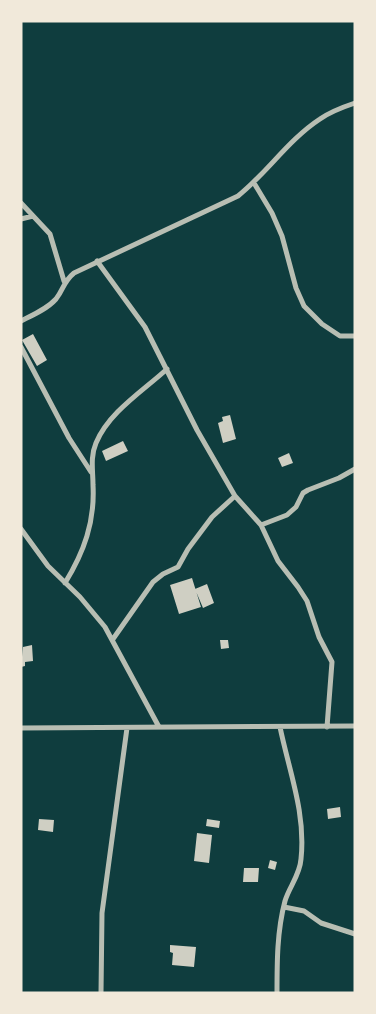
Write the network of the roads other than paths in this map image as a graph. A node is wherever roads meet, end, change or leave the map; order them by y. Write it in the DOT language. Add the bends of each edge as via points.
graph roads {
  1 [pos="355,103"];
  2 [pos="254,183"];
  3 [pos="21,203"];
  4 [pos="33,216"];
  5 [pos="21,219"];
  6 [pos="97,261"];
  7 [pos="64,281"];
  8 [pos="21,321"];
  9 [pos="355,336"];
  10 [pos="21,347"];
  11 [pos="167,369"];
  12 [pos="355,469"];
  13 [pos="91,472"];
  14 [pos="235,496"];
  15 [pos="261,525"];
  16 [pos="21,528"];
  17 [pos="65,583"];
  18 [pos="113,639"];
  19 [pos="355,726"];
  20 [pos="159,727"];
  21 [pos="280,727"];
  22 [pos="327,727"];
  23 [pos="21,728"];
  24 [pos="127,728"];
  25 [pos="284,907"];
  26 [pos="355,934"];
  27 [pos="101,993"];
  28 [pos="277,993"];
  1 -- 2 [label="street" via="321,118 283,150"];
  2 -- 6 [label="street" via="238,196"];
  2 -- 9 [label="street" via="282,236 304,306 340,336"];
  3 -- 4 [label="street"];
  4 -- 5 [label="street"];
  4 -- 7 [label="street" via="50,234"];
  6 -- 7 [label="street"];
  6 -- 11 [label="street" via="145,327"];
  7 -- 8 [label="street" via="50,305"];
  10 -- 13 [label="street" via="69,438"];
  11 -- 13 [label="street" via="112,420 96,442"];
  11 -- 14 [label="street"];
  12 -- 15 [label="street" via="308,490 287,515"];
  13 -- 17 [label="street" via="92,512 88,537"];
  14 -- 15 [label="street"];
  14 -- 18 [label="street" via="212,517 178,567 154,582"];
  15 -- 22 [label="street" via="278,561 307,602 319,637 330,655"];
  16 -- 17 [label="street" via="48,566"];
  17 -- 18 [label="street" via="95,614"];
  18 -- 20 [label="street"];
  19 -- 22 [label="street"];
  20 -- 21 [label="street"];
  20 -- 24 [label="street"];
  21 -- 22 [label="street"];
  21 -- 25 [label="street" via="300,805 302,841 302,860"];
  23 -- 24 [label="street"];
  24 -- 27 [label="street" via="102,913"];
  25 -- 26 [label="street" via="304,910 321,923"];
  25 -- 28 [label="street"];
}
